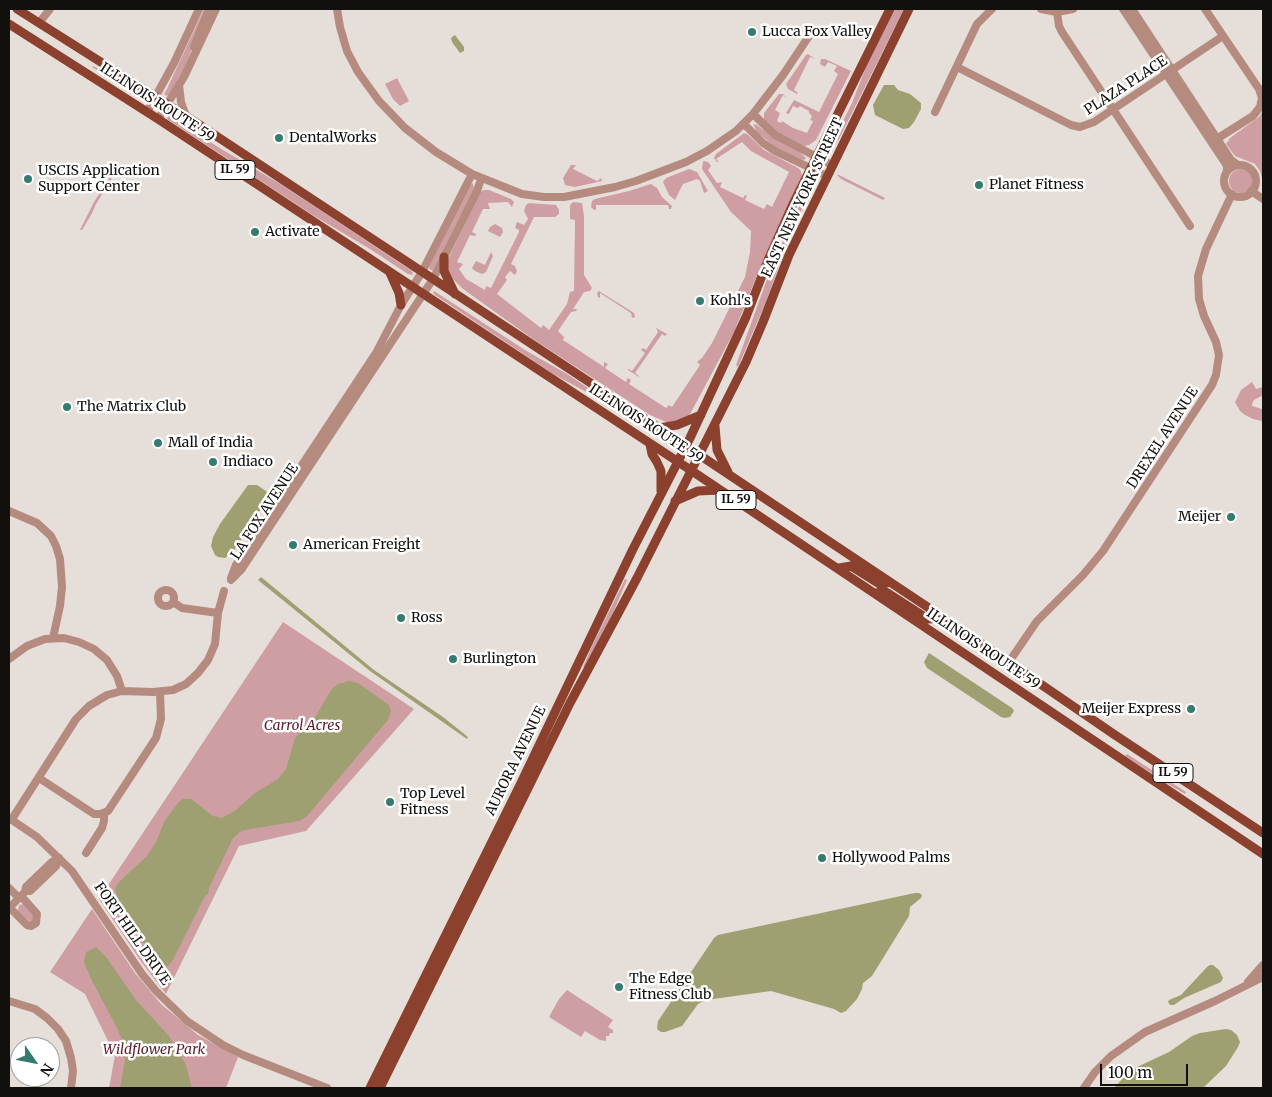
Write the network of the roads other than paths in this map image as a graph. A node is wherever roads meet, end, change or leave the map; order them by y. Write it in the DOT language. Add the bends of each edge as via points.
graph roads {
  1 [pos="17,9"];
  2 [pos="50,9"];
  3 [pos="199,9"];
  4 [pos="209,9"];
  5 [pos="216,9"];
  6 [pos="336,9"];
  7 [pos="890,9"];
  8 [pos="909,9"];
  9 [pos="992,9"];
  10 [pos="1041,9"];
  11 [pos="1073,9"];
  12 [pos="1122,9"];
  13 [pos="1132,9"];
  14 [pos="1205,9"];
  15 [pos="1057,12"];
  16 [pos="39,23"];
  17 [pos="9,24"];
  18 [pos="1140,28"];
  19 [pos="813,30"];
  20 [pos="1223,36"];
  21 [pos="957,67"];
  22 [pos="1170,73"];
  23 [pos="184,77"];
  24 [pos="179,85"];
  25 [pos="156,97"];
  26 [pos="168,104"];
  27 [pos="1112,111"];
  28 [pos="147,112"];
  29 [pos="935,112"];
  30 [pos="753,114"];
  31 [pos="186,116"];
  32 [pos="158,119"];
  33 [pos="744,124"];
  34 [pos="1214,141"];
  35 [pos="816,157"];
  36 [pos="832,165"];
  37 [pos="1238,165"];
  38 [pos="811,168"];
  39 [pos="1227,171"];
  40 [pos="472,174"];
  41 [pos="827,176"];
  42 [pos="481,179"];
  43 [pos="1257,187"];
  44 [pos="1232,194"];
  45 [pos="1263,199"];
  46 [pos="1190,226"];
  47 [pos="444,257"];
  48 [pos="422,272"];
  49 [pos="390,273"];
  50 [pos="433,279"];
  51 [pos="413,288"];
  52 [pos="423,294"];
  53 [pos="455,294"];
  54 [pos="401,306"];
  55 [pos="701,415"];
  56 [pos="715,424"];
  57 [pos="659,428"];
  58 [pos="650,444"];
  59 [pos="686,446"];
  60 [pos="700,455"];
  61 [pos="677,462"];
  62 [pos="692,471"];
  63 [pos="730,475"];
  64 [pos="720,490"];
  65 [pos="662,493"];
  66 [pos="675,501"];
  67 [pos="9,511"];
  68 [pos="839,568"];
  69 [pos="889,582"];
  70 [pos="224,591"];
  71 [pos="875,593"];
  72 [pos="172,602"];
  73 [pos="218,613"];
  74 [pos="944,618"];
  75 [pos="53,638"];
  76 [pos="9,659"];
  77 [pos="1009,662"];
  78 [pos="122,691"];
  79 [pos="160,692"];
  80 [pos="39,778"];
  81 [pos="104,813"];
  82 [pos="10,819"];
  83 [pos="1263,833"];
  84 [pos="86,853"];
  85 [pos="1263,854"];
  86 [pos="59,858"];
  87 [pos="9,888"];
  88 [pos="22,895"];
  89 [pos="9,908"];
  90 [pos="1263,965"];
  91 [pos="1263,977"];
  92 [pos="1246,985"];
  93 [pos="9,1001"];
  94 [pos="70,1088"];
  95 [pos="327,1088"];
  96 [pos="370,1088"];
  97 [pos="380,1088"];
  98 [pos="1084,1088"];
  1 -- 16 [label="main road, ILLINOIS ROUTE 59 / IL 59"];
  2 -- 16 [label="street"];
  3 -- 25 [label="street"];
  4 -- 23 [label="street"];
  5 -- 23 [label="street"];
  6 -- 40 [label="street" via="347,51 375,97 428,146"];
  7 -- 35 [label="main road, EAST NEW YORK STREET"];
  8 -- 36 [label="main road, EAST NEW YORK STREET"];
  9 -- 21 [label="street" via="977,24"];
  10 -- 15 [label="street"];
  11 -- 15 [label="street"];
  12 -- 18 [label="street"];
  13 -- 18 [label="street"];
  14 -- 20 [label="street"];
  15 -- 27 [label="street" via="1062,32"];
  16 -- 25 [label="main road, ILLINOIS ROUTE 59 / IL 59"];
  17 -- 28 [label="main road, ILLINOIS ROUTE 59 / IL 59"];
  18 -- 22 [label="street"];
  19 -- 30 [label="street"];
  20 -- 22 [label="street, PLAZA PLACE"];
  20 -- 34 [label="street" via="1259,89 1262,103 1253,116"];
  21 -- 27 [label="street, PLAZA PLACE" via="1071,125 1086,126"];
  21 -- 29 [label="street"];
  22 -- 27 [label="street, PLAZA PLACE"];
  22 -- 34 [label="street"];
  23 -- 24 [label="street"];
  24 -- 26 [label="street"];
  24 -- 31 [label="street"];
  25 -- 26 [label="main road, ILLINOIS ROUTE 59 / IL 59"];
  25 -- 28 [label="street"];
  26 -- 31 [label="main road, ILLINOIS ROUTE 59 / IL 59"];
  26 -- 32 [label="street"];
  27 -- 46 [label="street"];
  28 -- 32 [label="main road, ILLINOIS ROUTE 59 / IL 59"];
  30 -- 33 [label="street"];
  30 -- 35 [label="street" via="775,135"];
  31 -- 48 [label="main road, ILLINOIS ROUTE 59 / IL 59"];
  32 -- 49 [label="main road, ILLINOIS ROUTE 59 / IL 59"];
  33 -- 38 [label="street" via="775,151"];
  33 -- 42 [label="street" via="686,162 601,190 564,197 538,196 522,194"];
  34 -- 37 [label="street"];
  34 -- 39 [label="street"];
  35 -- 36 [label="street"];
  35 -- 38 [label="main road, EAST NEW YORK STREET"];
  36 -- 41 [label="main road, EAST NEW YORK STREET"];
  37 -- 39 [label="street"];
  37 -- 43 [label="street" via="1251,170"];
  38 -- 41 [label="street"];
  38 -- 55 [label="main road, EAST NEW YORK STREET"];
  39 -- 44 [label="street" via="1225,184"];
  40 -- 42 [label="street"];
  40 -- 48 [label="street, LA FOX AVENUE"];
  41 -- 56 [label="main road, EAST NEW YORK STREET" via="789,255 756,341"];
  42 -- 47 [label="street, LA FOX AVENUE"];
  43 -- 44 [label="street" via="1242,196"];
  43 -- 45 [label="street"];
  44 -- 77 [label="street, DREXEL AVENUE" via="1206,249 1198,276 1199,299 1219,355 1212,384 1103,551 1084,575 1040,617"];
  47 -- 50 [label="street, LA FOX AVENUE"];
  47 -- 53 [label="main road" via="444,271"];
  48 -- 50 [label="main road, ILLINOIS ROUTE 59 / IL 59"];
  48 -- 51 [label="street, LA FOX AVENUE"];
  49 -- 51 [label="main road, ILLINOIS ROUTE 59 / IL 59"];
  49 -- 54 [label="main road"];
  50 -- 52 [label="street, LA FOX AVENUE"];
  50 -- 53 [label="main road, ILLINOIS ROUTE 59 / IL 59"];
  51 -- 52 [label="main road, ILLINOIS ROUTE 59 / IL 59"];
  51 -- 54 [label="street, LA FOX AVENUE"];
  52 -- 54 [label="street, LA FOX AVENUE" via="241,570 231,580 236,565 376,353"];
  52 -- 58 [label="main road, ILLINOIS ROUTE 59 / IL 59"];
  53 -- 57 [label="main road, ILLINOIS ROUTE 59 / IL 59"];
  55 -- 57 [label="main road" via="677,426"];
  55 -- 59 [label="main road, EAST NEW YORK STREET"];
  56 -- 60 [label="main road, EAST NEW YORK STREET"];
  56 -- 63 [label="main road" via="717,450"];
  57 -- 59 [label="main road, ILLINOIS ROUTE 59 / IL 59"];
  58 -- 61 [label="main road, ILLINOIS ROUTE 59 / IL 59"];
  58 -- 65 [label="main road" via="661,471"];
  59 -- 60 [label="main road, ILLINOIS ROUTE 59 / IL 59"];
  59 -- 61 [label="main road, AURORA AVENUE"];
  60 -- 62 [label="main road, AURORA AVENUE"];
  60 -- 63 [label="main road, ILLINOIS ROUTE 59 / IL 59"];
  61 -- 62 [label="main road, ILLINOIS ROUTE 59 / IL 59"];
  61 -- 65 [label="main road, AURORA AVENUE"];
  62 -- 64 [label="main road, ILLINOIS ROUTE 59 / IL 59"];
  62 -- 66 [label="main road, AURORA AVENUE"];
  63 -- 69 [label="main road, ILLINOIS ROUTE 59 / IL 59"];
  64 -- 66 [label="main road" via="698,491"];
  64 -- 68 [label="main road, ILLINOIS ROUTE 59 / IL 59"];
  65 -- 96 [label="main road, AURORA AVENUE"];
  66 -- 97 [label="main road, AURORA AVENUE" via="570,703"];
  67 -- 75 [label="street" via="37,523 51,536 56,546 62,587"];
  68 -- 69 [label="main road, IL 59" via="851,566 881,585"];
  68 -- 71 [label="main road, ILLINOIS ROUTE 59 / IL 59"];
  69 -- 74 [label="main road, ILLINOIS ROUTE 59 / IL 59"];
  70 -- 73 [label="street"];
  71 -- 74 [label="main road, IL 59" via="886,592 928,620"];
  71 -- 85 [label="main road, ILLINOIS ROUTE 59 / IL 59"];
  72 -- 73 [label="street" via="182,608"];
  73 -- 79 [label="street" via="215,644 204,667 186,684"];
  74 -- 77 [label="main road, ILLINOIS ROUTE 59 / IL 59"];
  75 -- 76 [label="street" via="27,646"];
  75 -- 78 [label="street" via="79,642 100,654 113,669"];
  77 -- 83 [label="main road, ILLINOIS ROUTE 59 / IL 59"];
  78 -- 79 [label="street"];
  78 -- 80 [label="street" via="98,699 82,712"];
  79 -- 81 [label="street" via="161,719 156,738 112,806"];
  80 -- 81 [label="street" via="91,812"];
  80 -- 82 [label="street"];
  81 -- 84 [label="street" via="102,828"];
  82 -- 86 [label="street, FORT HILL DRIVE" via="37,837"];
  86 -- 88 [label="street" via="39,874"];
  86 -- 95 [label="street, FORT HILL DRIVE" via="84,886 142,974 187,1021 243,1055"];
  87 -- 88 [label="street"];
  88 -- 89 [label="street"];
  88 -- 89 [label="street" via="37,914 36,923 27,925"];
  90 -- 92 [label="street"];
  91 -- 92 [label="street"];
  92 -- 98 [label="street" via="1137,1036 1111,1056"];
  93 -- 94 [label="street" via="35,1009 58,1029 71,1058"];
}
